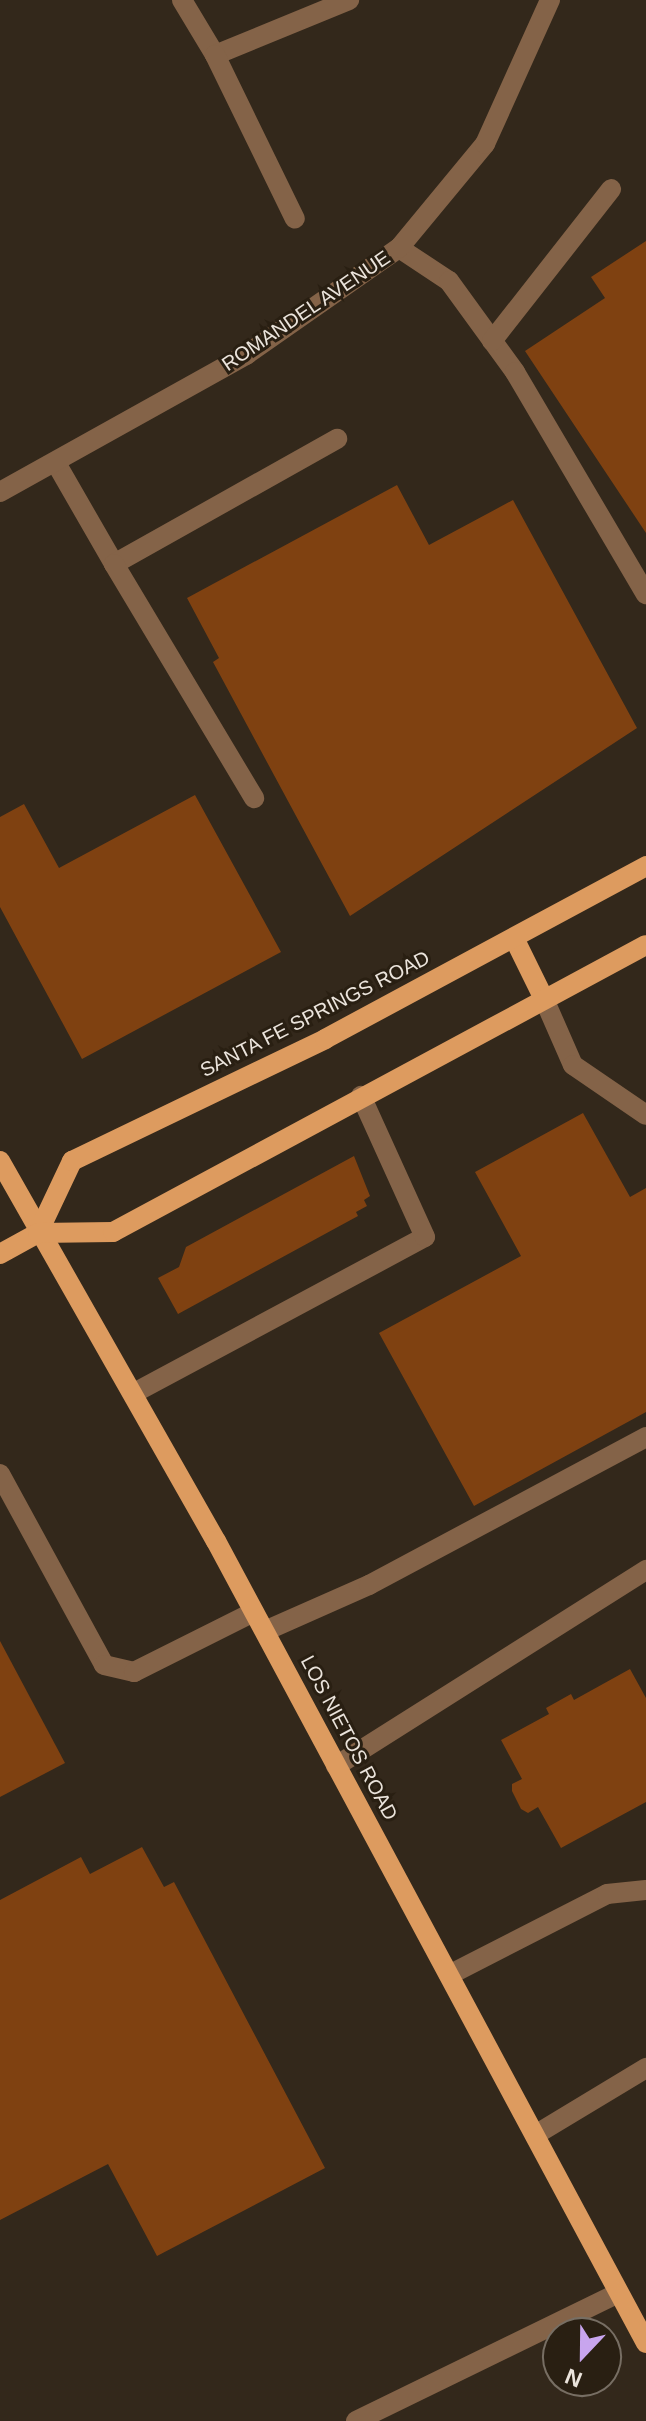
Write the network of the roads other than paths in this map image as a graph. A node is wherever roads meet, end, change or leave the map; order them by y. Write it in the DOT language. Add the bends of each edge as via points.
graph roads {
  1 [pos="182,0"];
  2 [pos="349,0"];
  3 [pos="550,0"];
  4 [pos="215,55"];
  5 [pos="611,189"];
  6 [pos="295,219"];
  7 [pos="399,248"];
  8 [pos="492,341"];
  9 [pos="337,439"];
  10 [pos="56,463"];
  11 [pos="0,492"];
  12 [pos="114,564"];
  13 [pos="646,594"];
  14 [pos="254,798"];
  15 [pos="646,866"];
  16 [pos="514,938"];
  17 [pos="646,945"];
  18 [pos="544,999"];
  19 [pos="361,1096"];
  20 [pos="646,1115"];
  21 [pos="0,1161"];
  22 [pos="38,1233"];
  23 [pos="0,1254"];
  24 [pos="134,1393"];
  25 [pos="646,1437"];
  26 [pos="0,1474"];
  27 [pos="646,1570"];
  28 [pos="254,1612"];
  29 [pos="265,1631"];
  30 [pos="336,1766"];
  31 [pos="646,1890"];
  32 [pos="449,1975"];
  33 [pos="646,2068"];
  34 [pos="535,2135"];
  35 [pos="619,2293"];
  36 [pos="646,2343"];
  37 [pos="356,2421"];
  1 -- 4 [label="street"];
  2 -- 4 [label="street"];
  3 -- 7 [label="street, ROMANDEL AVENUE" via="485,144"];
  4 -- 6 [label="street"];
  5 -- 8 [label="street"];
  7 -- 8 [label="street" via="449,281"];
  7 -- 10 [label="street, ROMANDEL AVENUE" via="246,355"];
  8 -- 13 [label="street"];
  9 -- 12 [label="street"];
  10 -- 11 [label="street, ROMANDEL AVENUE"];
  10 -- 12 [label="street"];
  12 -- 14 [label="street"];
  15 -- 16 [label="main road, SANTA FE SPRINGS ROAD"];
  16 -- 18 [label="main road"];
  16 -- 22 [label="main road, SANTA FE SPRINGS ROAD" via="325,1039 72,1161"];
  17 -- 18 [label="main road"];
  18 -- 19 [label="main road"];
  18 -- 20 [label="street" via="573,1065"];
  19 -- 22 [label="main road" via="113,1232"];
  19 -- 24 [label="street" via="425,1237"];
  21 -- 22 [label="main road, LOS NIETOS ROAD"];
  22 -- 23 [label="main road"];
  22 -- 24 [label="main road, LOS NIETOS ROAD"];
  24 -- 28 [label="main road, LOS NIETOS ROAD"];
  25 -- 29 [label="street" via="369,1585"];
  26 -- 28 [label="street" via="104,1665 134,1672"];
  27 -- 30 [label="street"];
  28 -- 29 [label="main road, LOS NIETOS ROAD"];
  29 -- 30 [label="main road, LOS NIETOS ROAD"];
  30 -- 32 [label="main road, LOS NIETOS ROAD"];
  31 -- 32 [label="street" via="607,1894"];
  32 -- 34 [label="main road, LOS NIETOS ROAD"];
  33 -- 34 [label="street"];
  34 -- 35 [label="main road, LOS NIETOS ROAD"];
  35 -- 36 [label="main road, LOS NIETOS ROAD"];
  35 -- 37 [label="street"];
}
